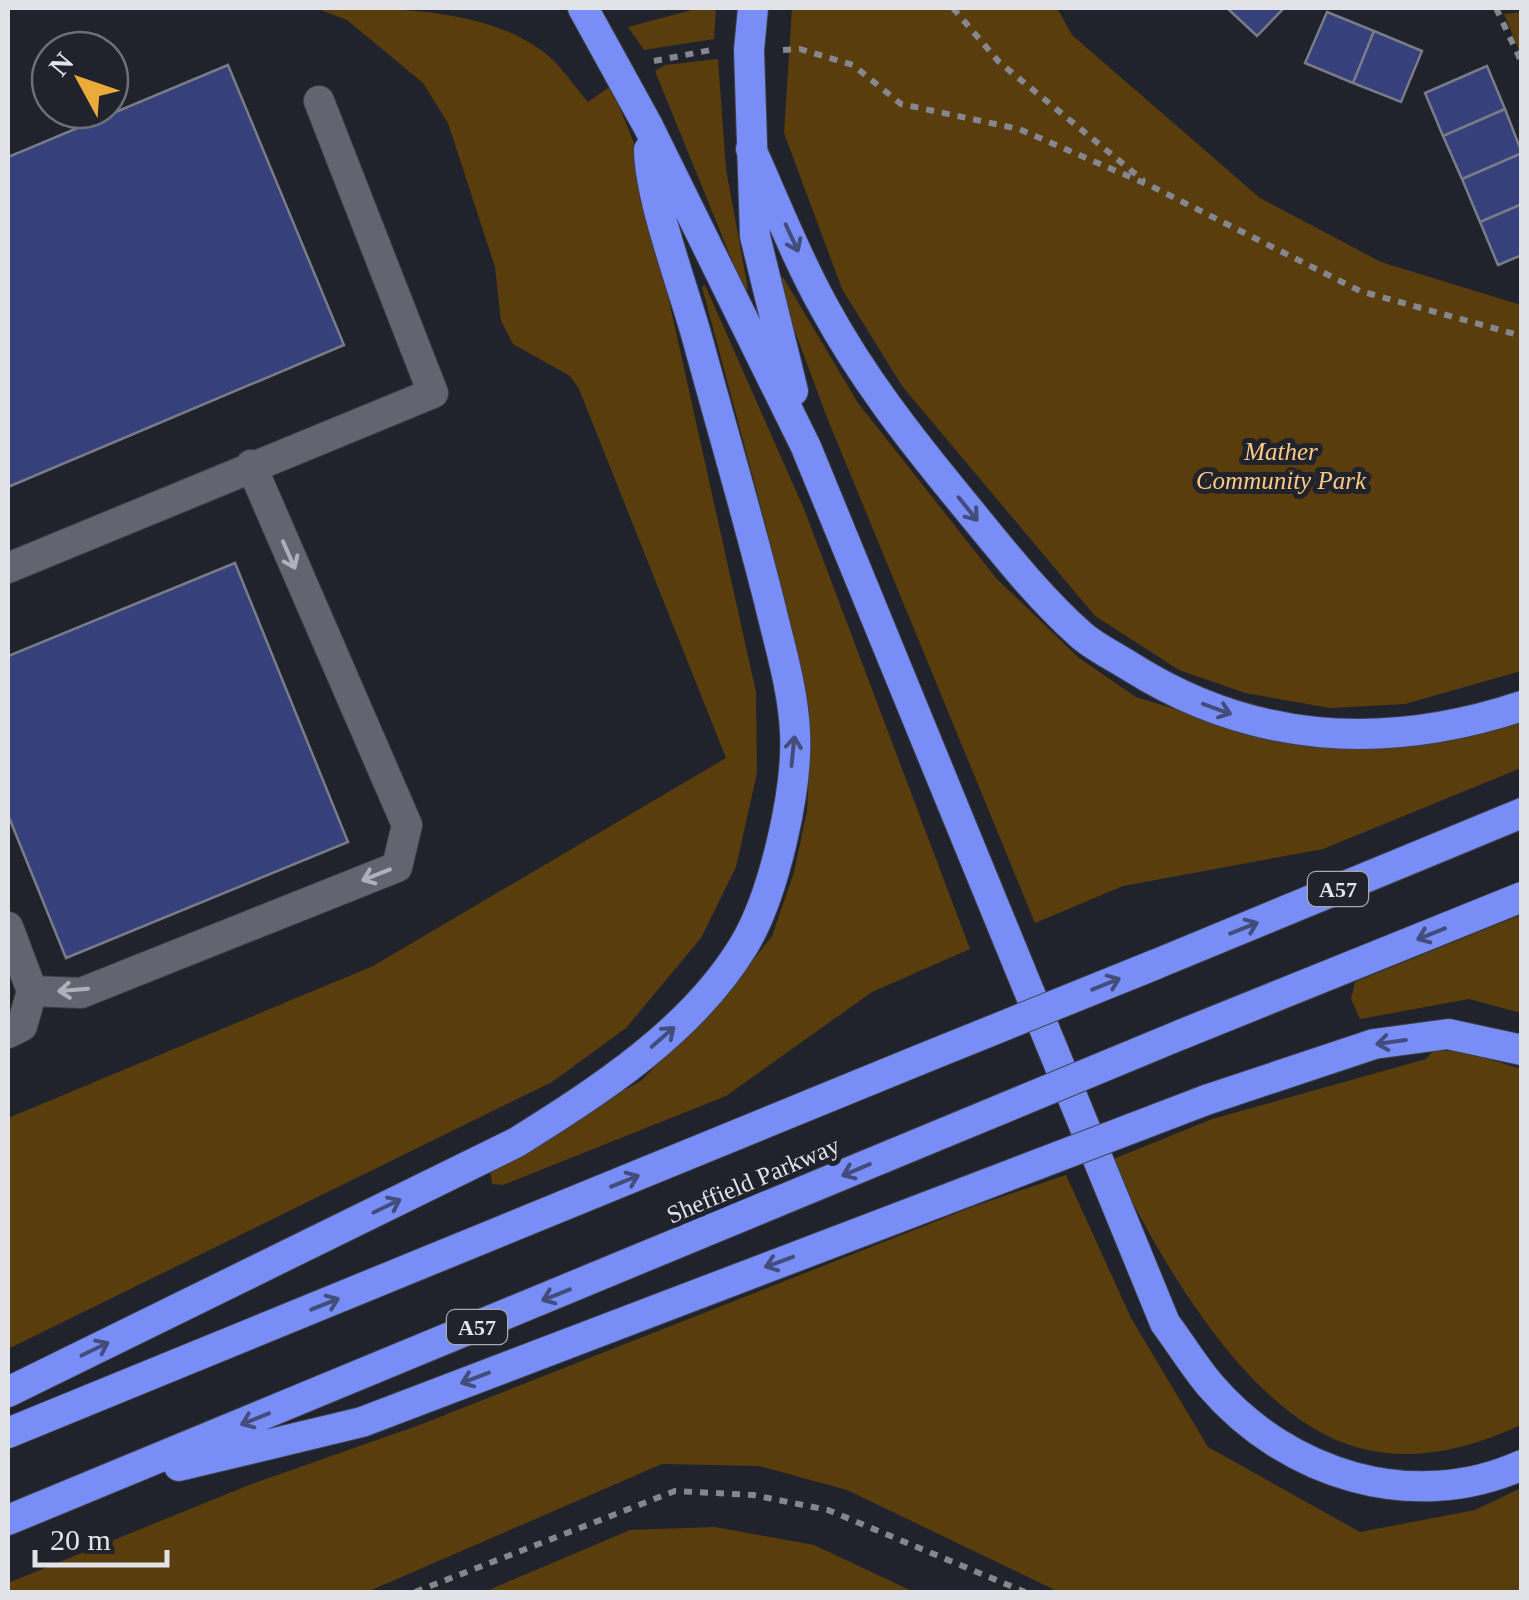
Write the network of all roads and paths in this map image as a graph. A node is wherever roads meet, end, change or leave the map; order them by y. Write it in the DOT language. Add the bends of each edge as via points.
graph roads {
  1 [pos="583,8"];
  2 [pos="752,8"];
  3 [pos="953,8"];
  4 [pos="1496,8"];
  5 [pos="748,50"];
  6 [pos="1522,62"];
  7 [pos="624,81"];
  8 [pos="319,100"];
  9 [pos="648,126"];
  10 [pos="751,149"];
  11 [pos="1151,186"];
  12 [pos="1522,336"];
  13 [pos="806,447"];
  14 [pos="251,465"];
  15 [pos="8,568"];
  16 [pos="1522,706"];
  17 [pos="1522,813"];
  18 [pos="1522,897"];
  19 [pos="8,927"];
  20 [pos="32,991"];
  21 [pos="8,1033"];
  22 [pos="1522,1050"];
  23 [pos="8,1392"];
  24 [pos="8,1434"];
  25 [pos="1522,1466"];
  26 [pos="84,1490"];
  27 [pos="8,1520"];
  28 [pos="415,1592"];
  29 [pos="1026,1592"];
  1 -- 7 [label="highway"];
  2 -- 5 [label="highway"];
  3 -- 11 [label="path" via="999,62"];
  4 -- 6 [label="path"];
  5 -- 7 [label="path" via="655,60"];
  5 -- 10 [label="highway"];
  5 -- 11 [label="path" via="800,50 853,65 901,104 1019,130"];
  7 -- 9 [label="highway"];
  8 -- 14 [label="lane" via="433,393"];
  9 -- 13 [label="highway"];
  23 -- 9 [label="highway, one-way" via="517,1142 596,1093 668,1033 746,944 771,879 795,734 750,524 649,164"];
  10 -- 13 [label="highway" via="755,236"];
  10 -- 16 [label="highway, one-way" via="823,306 886,409 1081,635 1171,692 1301,731 1378,737 1468,724"];
  11 -- 12 [label="path" via="1360,291"];
  13 -- 25 [label="highway" via="1165,1322 1212,1387 1272,1440 1344,1478 1414,1489 1487,1481"];
  14 -- 15 [label="lane"];
  14 -- 20 [label="lane, one-way" via="407,826 396,867 81,993"];
  24 -- 17 [label="highway, Sheffield Parkway / A57, one-way, bridge"];
  18 -- 26 [label="highway, Sheffield Parkway / A57, one-way, bridge"];
  19 -- 20 [label="lane"];
  20 -- 21 [label="lane" via="22,1026"];
  22 -- 26 [label="highway, one-way, bridge" via="1448,1034 1374,1044 1206,1100 362,1422"];
  26 -- 27 [label="highway, Sheffield Parkway / A57"];
  28 -- 29 [label="path" via="675,1491 753,1494 828,1510"];
}
